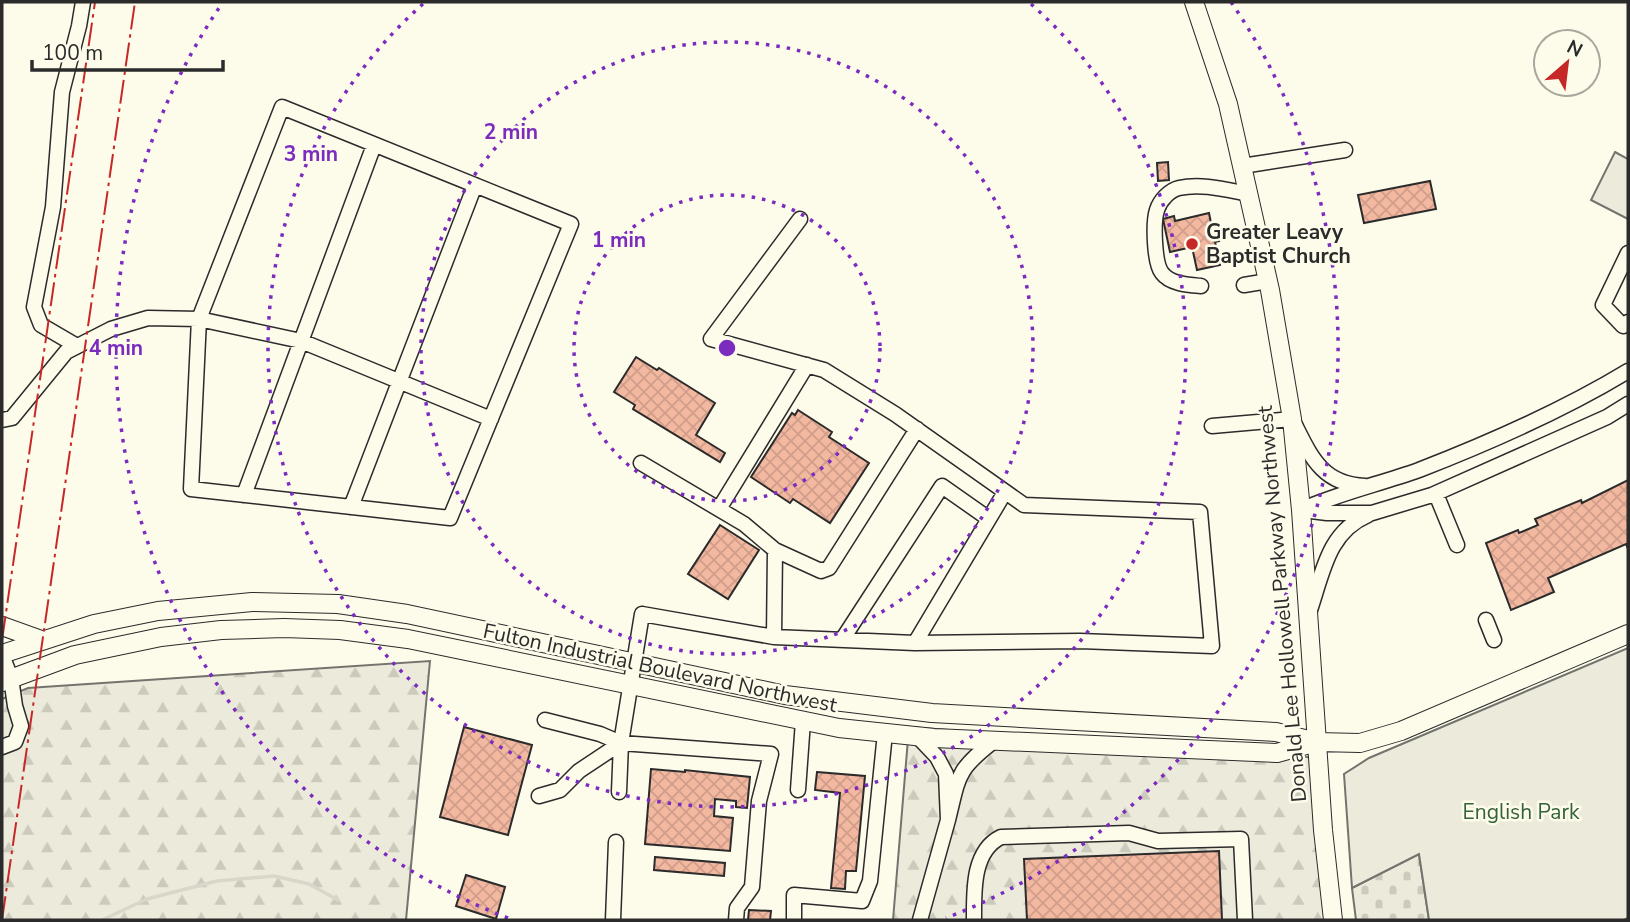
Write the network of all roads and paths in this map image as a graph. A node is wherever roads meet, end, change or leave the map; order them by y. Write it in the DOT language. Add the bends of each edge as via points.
graph roads {
  1 [pos="83,2"];
  2 [pos="1194,2"];
  3 [pos="374,145"];
  4 [pos="1345,150"];
  5 [pos="1242,166"];
  6 [pos="475,185"];
  7 [pos="1249,194"];
  8 [pos="800,219"];
  9 [pos="1628,253"];
  10 [pos="1268,281"];
  11 [pos="1244,285"];
  12 [pos="1201,286"];
  13 [pos="199,319"];
  14 [pos="1628,322"];
  15 [pos="301,341"];
  16 [pos="77,346"];
  17 [pos="807,365"];
  18 [pos="1628,371"];
  19 [pos="400,380"];
  20 [pos="1628,404"];
  21 [pos="491,419"];
  22 [pos="1292,419"];
  23 [pos="2,420"];
  24 [pos="1212,426"];
  25 [pos="917,429"];
  26 [pos="641,463"];
  27 [pos="1373,486"];
  28 [pos="1005,492"];
  29 [pos="1436,494"];
  30 [pos="244,495"];
  31 [pos="351,507"];
  32 [pos="719,509"];
  33 [pos="1301,510"];
  34 [pos="1372,513"];
  35 [pos="989,519"];
  36 [pos="1457,545"];
  37 [pos="775,550"];
  38 [pos="1309,611"];
  39 [pos="1486,620"];
  40 [pos="2,626"];
  41 [pos="1628,634"];
  42 [pos="774,637"];
  43 [pos="41,640"];
  44 [pos="842,640"];
  45 [pos="1494,640"];
  46 [pos="915,643"];
  47 [pos="2,654"];
  48 [pos="634,662"];
  49 [pos="6,680"];
  50 [pos="631,686"];
  51 [pos="545,720"];
  52 [pos="803,721"];
  53 [pos="885,733"];
  54 [pos="918,737"];
  55 [pos="994,741"];
  56 [pos="1317,742"];
  57 [pos="621,743"];
  58 [pos="2,747"];
  59 [pos="798,790"];
  60 [pos="619,792"];
  61 [pos="539,796"];
  62 [pos="948,820"];
  63 [pos="616,842"];
  64 [pos="613,920"];
  65 [pos="736,920"];
  66 [pos="794,920"];
  67 [pos="920,920"];
  68 [pos="974,920"];
  69 [pos="1245,920"];
  70 [pos="1333,920"];
  1 -- 16 [label="street" via="62,92 52,206 34,307 41,325"];
  2 -- 5 [label="main road, Donald Lee Hollowell Parkway Northwest" via="1228,104"];
  3 -- 6 [label="street"];
  3 -- 13 [label="street" via="282,107"];
  3 -- 15 [label="street"];
  4 -- 5 [label="street"];
  5 -- 7 [label="main road, Donald Lee Hollowell Parkway Northwest"];
  6 -- 19 [label="street"];
  6 -- 21 [label="street" via="571,224"];
  7 -- 10 [label="main road, Donald Lee Hollowell Parkway Northwest"];
  7 -- 12 [label="street" via="1206,183 1179,185 1157,210 1155,243 1162,274"];
  8 -- 17 [label="street" via="711,339"];
  9 -- 14 [label="street" via="1603,305 1623,326"];
  10 -- 11 [label="street"];
  10 -- 22 [label="main road, Donald Lee Hollowell Parkway Northwest"];
  13 -- 15 [label="street"];
  13 -- 16 [label="street" via="148,318"];
  13 -- 30 [label="street" via="191,489"];
  15 -- 19 [label="street"];
  15 -- 30 [label="street"];
  16 -- 23 [label="street" via="66,352 12,418"];
  17 -- 25 [label="street" via="824,370"];
  17 -- 32 [label="street"];
  18 -- 27 [label="street" via="1564,408"];
  19 -- 21 [label="street"];
  19 -- 31 [label="street"];
  20 -- 29 [label="street"];
  21 -- 31 [label="street" via="450,518"];
  22 -- 24 [label="street"];
  22 -- 27 [label="street" via="1322,470 1344,483"];
  22 -- 33 [label="main road, Donald Lee Hollowell Parkway Northwest"];
  25 -- 28 [label="street"];
  25 -- 37 [label="street" via="829,568 821,571"];
  26 -- 32 [label="street"];
  27 -- 33 [label="street"];
  28 -- 35 [label="street"];
  28 -- 46 [label="street" via="1024,505 1200,512 1212,646 1080,641"];
  29 -- 34 [label="street"];
  29 -- 36 [label="street"];
  30 -- 31 [label="street"];
  32 -- 37 [label="street"];
  33 -- 34 [label="street"];
  33 -- 38 [label="main road, Donald Lee Hollowell Parkway Northwest"];
  34 -- 38 [label="street" via="1336,538"];
  35 -- 44 [label="street" via="942,486"];
  35 -- 46 [label="street"];
  37 -- 42 [label="street"];
  38 -- 56 [label="main road, Donald Lee Hollowell Parkway Northwest"];
  39 -- 45 [label="street"];
  40 -- 43 [label="main road"];
  41 -- 56 [label="main road, Fulton Industrial Boulevard Northwest" via="1401,731 1360,743"];
  42 -- 44 [label="street"];
  42 -- 48 [label="street" via="642,614"];
  43 -- 47 [label="main road, Fulton Industrial Boulevard Northwest"];
  43 -- 48 [label="main road, Fulton Industrial Boulevard Northwest" via="104,621 183,608 311,603 408,614"];
  44 -- 46 [label="street"];
  47 -- 49 [label="street"];
  48 -- 50 [label="street"];
  48 -- 56 [label="main road, Fulton Industrial Boulevard Northwest" via="785,695 932,713 1276,732"];
  49 -- 50 [label="main road, Fulton Industrial Boulevard Northwest" via="75,655 136,641 221,630 284,628 408,639"];
  49 -- 58 [label="street" via="21,726 15,742"];
  50 -- 52 [label="main road, Fulton Industrial Boulevard Northwest"];
  50 -- 57 [label="street"];
  51 -- 57 [label="street"];
  52 -- 53 [label="main road, Fulton Industrial Boulevard Northwest"];
  52 -- 59 [label="street"];
  53 -- 54 [label="main road, Fulton Industrial Boulevard Northwest"];
  53 -- 66 [label="street" via="870,881 862,901 794,895"];
  54 -- 55 [label="main road, Fulton Industrial Boulevard Northwest"];
  54 -- 62 [label="street" via="946,774"];
  55 -- 56 [label="main road, Fulton Industrial Boulevard Northwest" via="1277,753"];
  55 -- 62 [label="street" via="970,759 959,775"];
  56 -- 70 [label="main road, Donald Lee Hollowell Parkway Northwest"];
  57 -- 60 [label="street"];
  57 -- 61 [label="street" via="560,790"];
  57 -- 65 [label="street" via="771,754 759,801 752,887 737,908"];
  62 -- 67 [label="street"];
  63 -- 64 [label="street" via="621,876"];
  68 -- 69 [label="street" via="980,858 989,843 1001,837 1129,833 1158,841 1241,839"];
}
